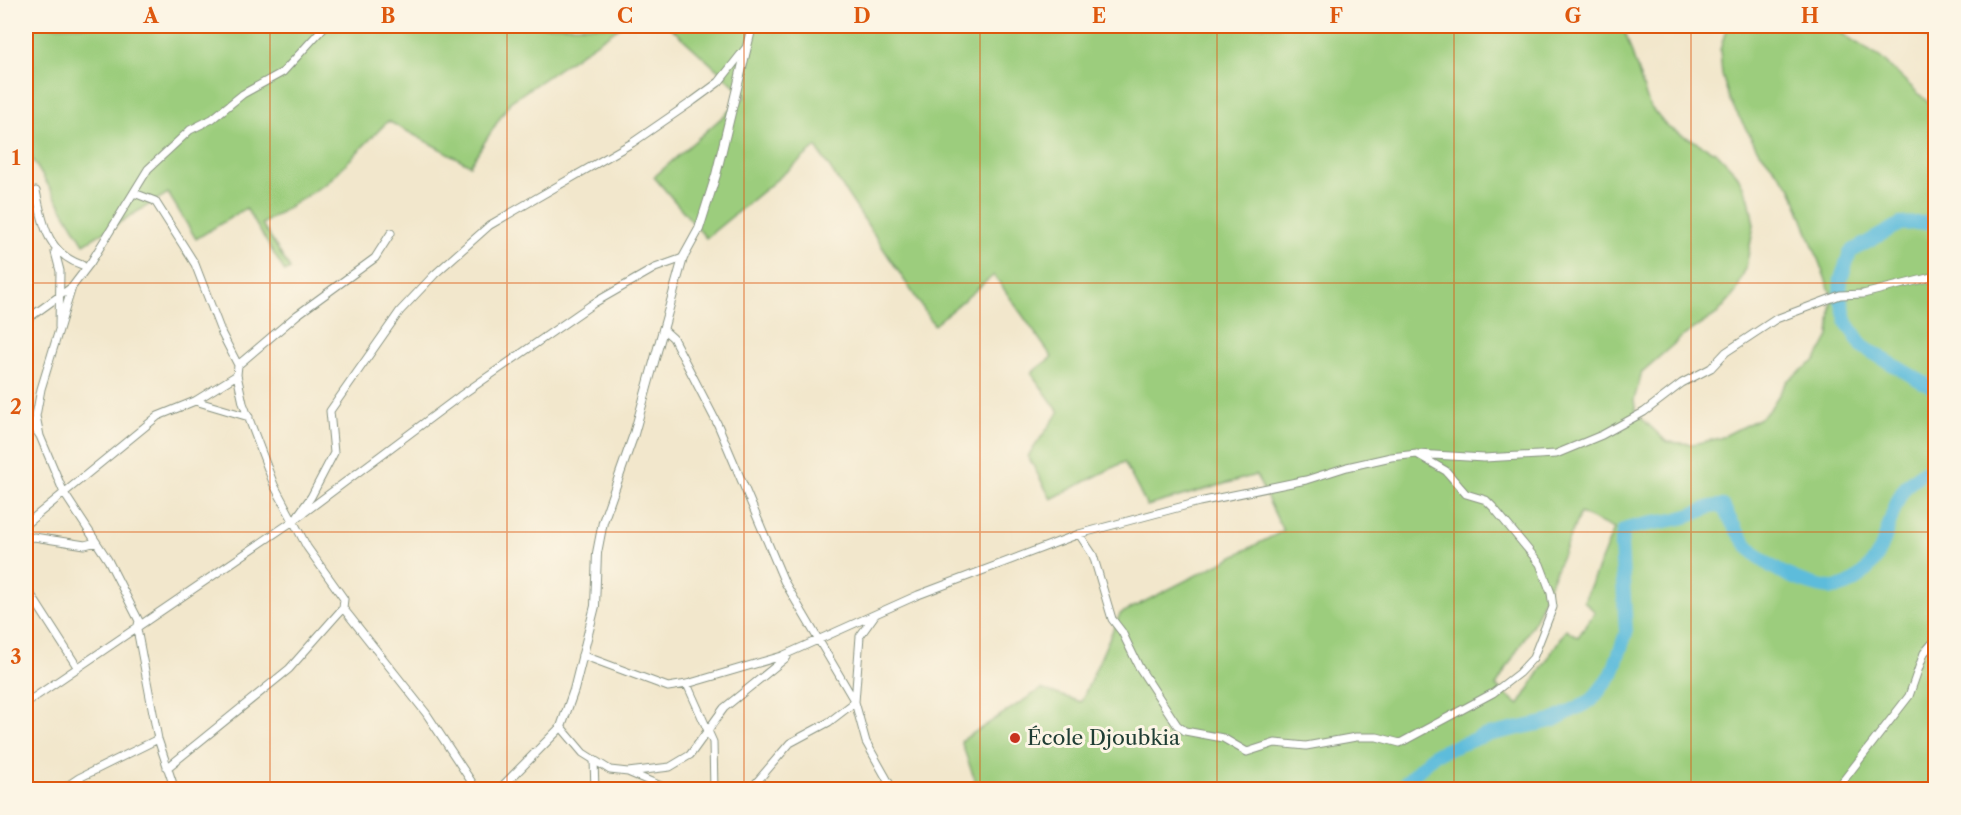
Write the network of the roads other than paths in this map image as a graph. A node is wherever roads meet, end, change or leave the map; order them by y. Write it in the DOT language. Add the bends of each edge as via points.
graph roads {
  1 [pos="325,26"];
  2 [pos="752,26"];
  3 [pos="747,46"];
  4 [pos="36,191"];
  5 [pos="134,192"];
  6 [pos="391,233"];
  7 [pos="53,246"];
  8 [pos="683,258"];
  9 [pos="82,265"];
  10 [pos="1935,276"];
  11 [pos="72,288"];
  12 [pos="59,296"];
  13 [pos="26,320"];
  14 [pos="60,328"];
  15 [pos="663,329"];
  16 [pos="238,365"];
  17 [pos="237,375"];
  18 [pos="195,401"];
  19 [pos="26,415"];
  20 [pos="249,417"];
  21 [pos="40,436"];
  22 [pos="1417,454"];
  23 [pos="64,493"];
  24 [pos="293,521"];
  25 [pos="26,524"];
  26 [pos="1079,534"];
  27 [pos="26,539"];
  28 [pos="96,542"];
  29 [pos="26,587"];
  30 [pos="343,608"];
  31 [pos="876,614"];
  32 [pos="137,629"];
  33 [pos="1935,639"];
  34 [pos="819,640"];
  35 [pos="793,651"];
  36 [pos="582,655"];
  37 [pos="78,668"];
  38 [pos="687,684"];
  39 [pos="855,702"];
  40 [pos="26,703"];
  41 [pos="561,727"];
  42 [pos="708,730"];
  43 [pos="158,739"];
  44 [pos="594,760"];
  45 [pos="167,768"];
  46 [pos="628,772"];
  47 [pos="61,789"];
  48 [pos="176,789"];
  49 [pos="477,789"];
  50 [pos="499,789"];
  51 [pos="595,789"];
  52 [pos="669,789"];
  53 [pos="714,789"];
  54 [pos="750,789"];
  55 [pos="893,789"];
  56 [pos="1836,789"];
  1 -- 5 [label="street" via="284,72 190,130 148,169"];
  2 -- 3 [label="street"];
  3 -- 8 [label="street" via="716,175 699,229"];
  3 -- 24 [label="street" via="719,82 632,142 490,225 428,281 400,311 330,411 334,453 311,497"];
  4 -- 7 [label="street"];
  5 -- 11 [label="street"];
  5 -- 16 [label="street" via="155,201 195,264"];
  6 -- 16 [label="street" via="375,258 297,315"];
  7 -- 9 [label="street" via="67,260"];
  7 -- 12 [label="street" via="60,271"];
  8 -- 15 [label="street"];
  8 -- 24 [label="street" via="655,267 594,303 460,396"];
  10 -- 22 [label="street" via="1863,294 1840,295 1776,319 1726,352 1712,368 1682,383 1644,412 1556,454 1484,458"];
  11 -- 12 [label="street"];
  11 -- 14 [label="street"];
  12 -- 13 [label="street"];
  12 -- 14 [label="street"];
  14 -- 21 [label="street" via="36,416"];
  15 -- 34 [label="street" via="673,338 718,425 784,581"];
  15 -- 36 [label="street" via="634,434 603,522 597,553 595,606"];
  16 -- 17 [label="street"];
  17 -- 18 [label="street"];
  17 -- 20 [label="street"];
  18 -- 20 [label="street"];
  18 -- 23 [label="street" via="158,416"];
  19 -- 21 [label="street"];
  20 -- 24 [label="street" via="274,485"];
  21 -- 23 [label="street"];
  22 -- 26 [label="street" via="1347,466 1306,480 1219,497"];
  22 -- 26 [label="street" via="1446,471 1466,494 1486,500 1493,507 1540,564 1552,607 1533,658 1519,673 1493,693 1400,743 1356,737 1306,746 1275,743 1247,752 1223,738 1185,731 1139,667 1112,619 1093,555"];
  23 -- 25 [label="street"];
  23 -- 28 [label="street"];
  24 -- 30 [label="street" via="307,548 338,587 344,599"];
  24 -- 32 [label="street"];
  26 -- 31 [label="street"];
  27 -- 28 [label="street" via="85,545"];
  28 -- 32 [label="street" via="134,611"];
  29 -- 37 [label="street"];
  30 -- 45 [label="street" via="289,669"];
  30 -- 49 [label="street" via="426,713"];
  31 -- 34 [label="street"];
  31 -- 39 [label="street" via="860,636"];
  32 -- 37 [label="street"];
  32 -- 43 [label="street"];
  33 -- 56 [label="street" via="1924,653 1909,696"];
  34 -- 35 [label="street"];
  34 -- 39 [label="street"];
  35 -- 38 [label="street"];
  35 -- 42 [label="street" via="742,691"];
  36 -- 38 [label="street" via="668,687"];
  36 -- 41 [label="street"];
  37 -- 40 [label="street"];
  38 -- 42 [label="street"];
  39 -- 54 [label="street" via="829,722 790,743"];
  39 -- 55 [label="street" via="866,742"];
  41 -- 44 [label="street"];
  41 -- 50 [label="street"];
  42 -- 46 [label="street" via="690,755 670,767"];
  42 -- 53 [label="street" via="713,742"];
  43 -- 45 [label="street"];
  43 -- 47 [label="street"];
  44 -- 46 [label="street" via="610,770"];
  44 -- 51 [label="street"];
  45 -- 48 [label="street"];
  46 -- 52 [label="street"];
}
